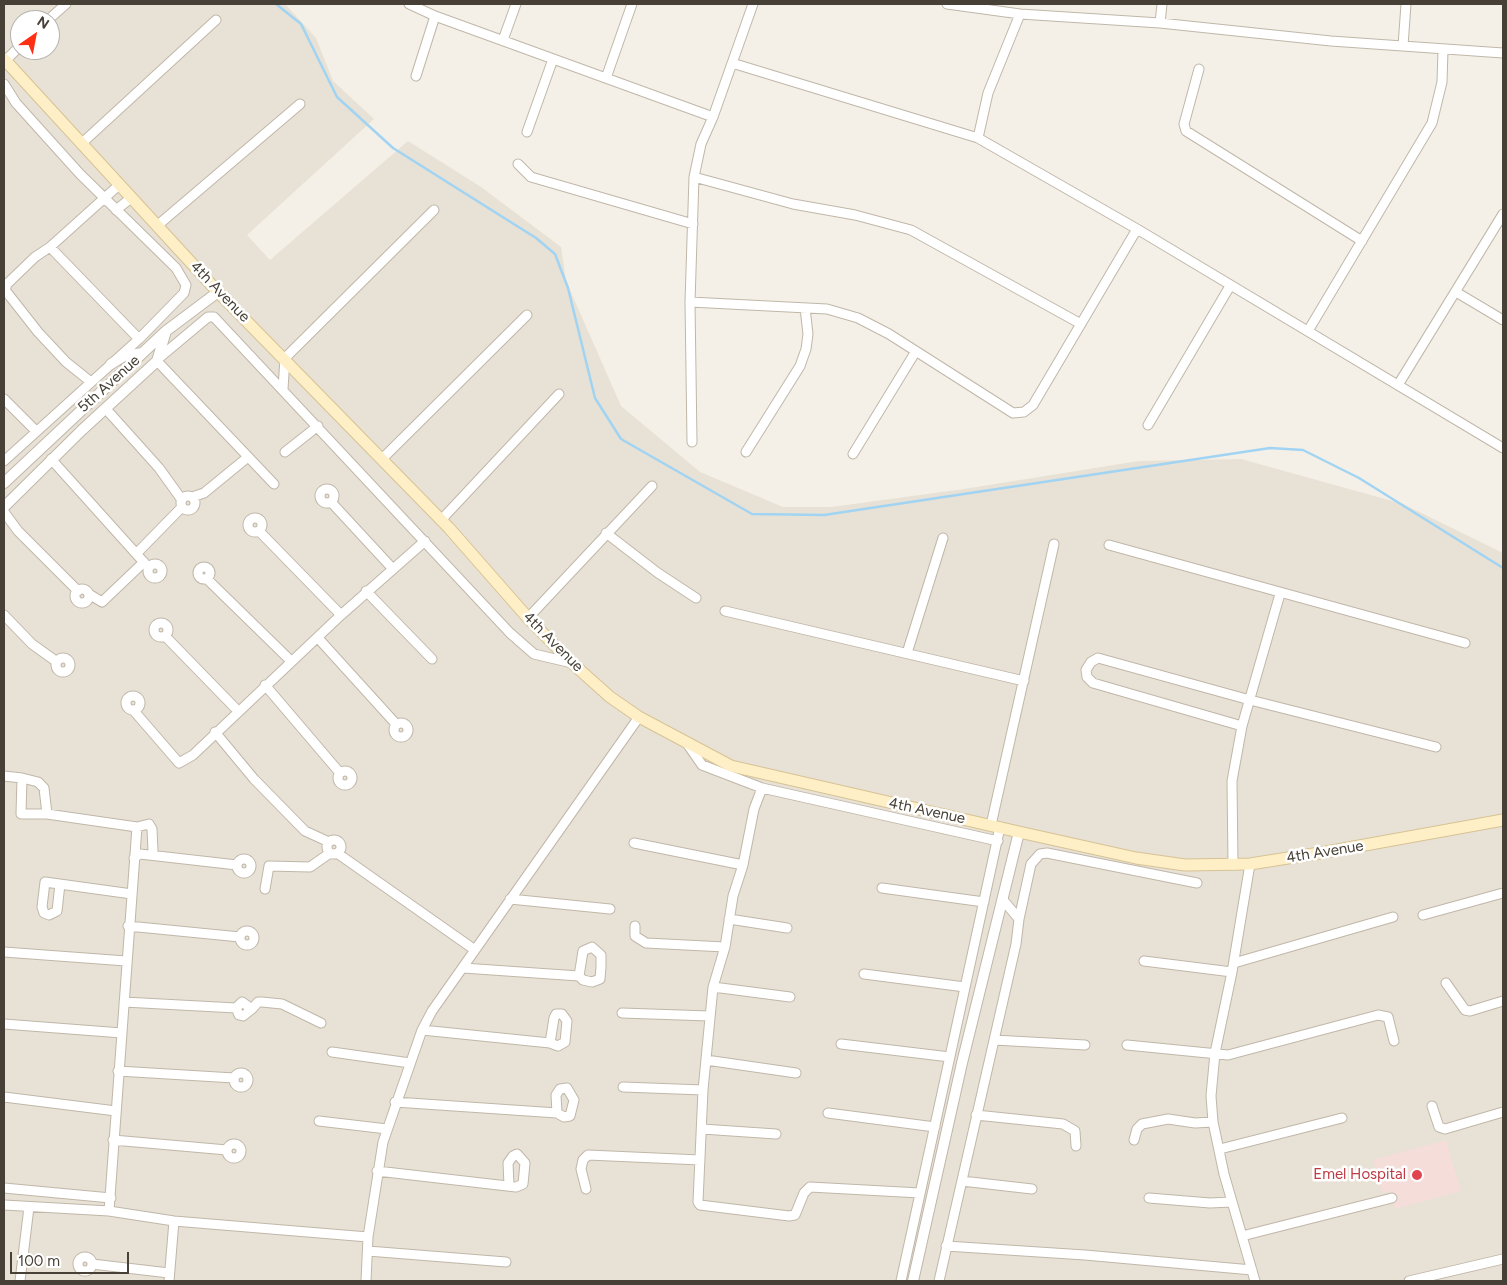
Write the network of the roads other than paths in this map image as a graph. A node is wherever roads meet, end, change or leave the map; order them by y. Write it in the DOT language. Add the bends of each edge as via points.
graph roads {
  1 [pos="409,4"];
  2 [pos="516,4"];
  3 [pos="632,4"];
  4 [pos="753,4"];
  5 [pos="946,4"];
  6 [pos="1162,4"];
  7 [pos="1406,4"];
  8 [pos="1020,14"];
  9 [pos="435,16"];
  10 [pos="216,20"];
  11 [pos="1160,23"];
  12 [pos="503,40"];
  13 [pos="1403,46"];
  14 [pos="1443,50"];
  15 [pos="1503,53"];
  16 [pos="553,59"];
  17 [pos="4,60"];
  18 [pos="732,63"];
  19 [pos="1199,70"];
  20 [pos="416,76"];
  21 [pos="606,78"];
  22 [pos="4,84"];
  23 [pos="300,104"];
  24 [pos="713,117"];
  25 [pos="527,132"];
  26 [pos="978,138"];
  27 [pos="81,144"];
  28 [pos="518,164"];
  29 [pos="694,177"];
  30 [pos="119,186"];
  31 [pos="131,198"];
  32 [pos="104,199"];
  33 [pos="116,210"];
  34 [pos="434,210"];
  35 [pos="1503,214"];
  36 [pos="693,224"];
  37 [pos="158,225"];
  38 [pos="1137,229"];
  39 [pos="172,241"];
  40 [pos="1362,241"];
  41 [pos="150,243"];
  42 [pos="50,247"];
  43 [pos="1230,286"];
  44 [pos="218,292"];
  45 [pos="1456,292"];
  46 [pos="690,302"];
  47 [pos="805,308"];
  48 [pos="527,315"];
  49 [pos="1503,320"];
  50 [pos="1081,324"];
  51 [pos="166,331"];
  52 [pos="1308,331"];
  53 [pos="139,339"];
  54 [pos="916,351"];
  55 [pos="144,353"];
  56 [pos="285,358"];
  57 [pos="158,359"];
  58 [pos="111,364"];
  59 [pos="91,382"];
  60 [pos="1398,385"];
  61 [pos="283,389"];
  62 [pos="559,394"];
  63 [pos="4,399"];
  64 [pos="106,410"];
  65 [pos="1148,425"];
  66 [pos="318,426"];
  67 [pos="36,431"];
  68 [pos="692,442"];
  69 [pos="1503,448"];
  70 [pos="285,452"];
  71 [pos="746,452"];
  72 [pos="853,454"];
  73 [pos="248,458"];
  74 [pos="382,459"];
  75 [pos="51,460"];
  76 [pos="4,461"];
  77 [pos="4,483"];
  78 [pos="274,484"];
  79 [pos="652,486"];
  80 [pos="331,502"];
  81 [pos="182,503"];
  82 [pos="4,507"];
  83 [pos="4,512"];
  84 [pos="442,520"];
  85 [pos="258,531"];
  86 [pos="606,533"];
  87 [pos="943,538"];
  88 [pos="425,541"];
  89 [pos="1054,544"];
  90 [pos="1109,545"];
  91 [pos="137,553"];
  92 [pos="392,568"];
  93 [pos="207,579"];
  94 [pos="366,591"];
  95 [pos="1280,594"];
  96 [pos="696,598"];
  97 [pos="725,611"];
  98 [pos="4,615"];
  99 [pos="340,615"];
  100 [pos="528,618"];
  101 [pos="165,636"];
  102 [pos="318,638"];
  103 [pos="1464,643"];
  104 [pos="907,653"];
  105 [pos="432,659"];
  106 [pos="291,661"];
  107 [pos="57,662"];
  108 [pos="572,663"];
  109 [pos="1024,681"];
  110 [pos="265,685"];
  111 [pos="1250,700"];
  112 [pos="134,711"];
  113 [pos="238,711"];
  114 [pos="639,716"];
  115 [pos="396,724"];
  116 [pos="1242,726"];
  117 [pos="215,732"];
  118 [pos="686,742"];
  119 [pos="1436,747"];
  120 [pos="340,772"];
  121 [pos="4,776"];
  122 [pos="22,778"];
  123 [pos="762,788"];
  124 [pos="47,814"];
  125 [pos="1503,820"];
  126 [pos="995,826"];
  127 [pos="137,827"];
  128 [pos="1019,832"];
  129 [pos="998,841"];
  130 [pos="634,843"];
  131 [pos="334,853"];
  132 [pos="151,855"];
  133 [pos="134,858"];
  134 [pos="1250,864"];
  135 [pos="237,865"];
  136 [pos="1233,865"];
  137 [pos="744,866"];
  138 [pos="1197,883"];
  139 [pos="60,884"];
  140 [pos="882,888"];
  141 [pos="265,889"];
  142 [pos="1503,893"];
  143 [pos="132,894"];
  144 [pos="510,900"];
  145 [pos="1003,900"];
  146 [pos="984,902"];
  147 [pos="610,909"];
  148 [pos="1424,915"];
  149 [pos="1393,917"];
  150 [pos="730,919"];
  151 [pos="1019,919"];
  152 [pos="128,926"];
  153 [pos="635,926"];
  154 [pos="788,928"];
  155 [pos="240,937"];
  156 [pos="724,947"];
  157 [pos="475,950"];
  158 [pos="4,952"];
  159 [pos="126,961"];
  160 [pos="1144,961"];
  161 [pos="1233,967"];
  162 [pos="463,968"];
  163 [pos="864,974"];
  164 [pos="579,976"];
  165 [pos="1446,982"];
  166 [pos="713,987"];
  167 [pos="965,987"];
  168 [pos="790,997"];
  169 [pos="1503,1001"];
  170 [pos="124,1002"];
  171 [pos="622,1013"];
  172 [pos="709,1016"];
  173 [pos="321,1023"];
  174 [pos="4,1024"];
  175 [pos="422,1030"];
  176 [pos="122,1033"];
  177 [pos="994,1040"];
  178 [pos="1394,1041"];
  179 [pos="550,1042"];
  180 [pos="841,1044"];
  181 [pos="1085,1045"];
  182 [pos="1127,1045"];
  183 [pos="332,1052"];
  184 [pos="1215,1053"];
  185 [pos="950,1057"];
  186 [pos="706,1060"];
  187 [pos="410,1063"];
  188 [pos="118,1072"];
  189 [pos="796,1073"];
  190 [pos="234,1078"];
  191 [pos="623,1087"];
  192 [pos="703,1090"];
  193 [pos="4,1097"];
  194 [pos="395,1102"];
  195 [pos="1432,1106"];
  196 [pos="116,1111"];
  197 [pos="1503,1112"];
  198 [pos="557,1113"];
  199 [pos="828,1113"];
  200 [pos="976,1115"];
  201 [pos="1342,1118"];
  202 [pos="319,1121"];
  203 [pos="1213,1122"];
  204 [pos="935,1127"];
  205 [pos="387,1129"];
  206 [pos="702,1129"];
  207 [pos="776,1134"];
  208 [pos="113,1140"];
  209 [pos="1134,1140"];
  210 [pos="1076,1146"];
  211 [pos="1220,1149"];
  212 [pos="227,1150"];
  213 [pos="700,1160"];
  214 [pos="377,1171"];
  215 [pos="962,1180"];
  216 [pos="509,1185"];
  217 [pos="4,1188"];
  218 [pos="586,1189"];
  219 [pos="1032,1189"];
  220 [pos="920,1193"];
  221 [pos="111,1198"];
  222 [pos="1149,1198"];
  223 [pos="1392,1198"];
  224 [pos="1231,1202"];
  225 [pos="4,1205"];
  226 [pos="28,1207"];
  227 [pos="109,1210"];
  228 [pos="174,1221"];
  229 [pos="1242,1236"];
  230 [pos="368,1237"];
  231 [pos="946,1246"];
  232 [pos="368,1251"];
  233 [pos="1503,1259"];
  234 [pos="506,1262"];
  235 [pos="92,1264"];
  236 [pos="1252,1270"];
  237 [pos="169,1277"];
  238 [pos="20,1281"];
  239 [pos="366,1281"];
  240 [pos="901,1281"];
  241 [pos="913,1281"];
  242 [pos="939,1281"];
  243 [pos="1255,1281"];
  244 [pos="1409,1281"];
  1 -- 9 [label="street"];
  2 -- 12 [label="street"];
  3 -- 21 [label="street"];
  4 -- 18 [label="street"];
  5 -- 8 [label="street"];
  6 -- 11 [label="street"];
  7 -- 13 [label="street"];
  8 -- 11 [label="street"];
  8 -- 26 [label="street" via="988,93"];
  9 -- 12 [label="street"];
  9 -- 20 [label="street"];
  10 -- 27 [label="street"];
  11 -- 13 [label="street"];
  12 -- 16 [label="street"];
  13 -- 14 [label="street"];
  14 -- 15 [label="street"];
  14 -- 40 [label="street" via="1442,82 1432,123"];
  16 -- 21 [label="street"];
  16 -- 25 [label="street"];
  17 -- 27 [label="main road, 4th Avenue"];
  18 -- 24 [label="street"];
  18 -- 26 [label="street"];
  19 -- 40 [label="street" via="1184,124 1186,131"];
  21 -- 24 [label="street"];
  22 -- 32 [label="street" via="16,103"];
  23 -- 37 [label="street"];
  24 -- 29 [label="street" via="701,144"];
  26 -- 38 [label="street"];
  27 -- 30 [label="main road, 4th Avenue"];
  28 -- 36 [label="street" via="531,177"];
  29 -- 36 [label="street"];
  29 -- 50 [label="street" via="793,204 855,215 911,230"];
  30 -- 31 [label="main road, 4th Avenue"];
  30 -- 32 [label="street"];
  31 -- 33 [label="street"];
  31 -- 37 [label="main road, 4th Avenue"];
  32 -- 33 [label="street"];
  32 -- 42 [label="street"];
  33 -- 41 [label="street"];
  34 -- 56 [label="street"];
  35 -- 45 [label="street"];
  36 -- 46 [label="street"];
  37 -- 39 [label="main road, 4th Avenue"];
  38 -- 43 [label="street"];
  38 -- 50 [label="street"];
  39 -- 41 [label="street"];
  39 -- 44 [label="main road, 4th Avenue"];
  40 -- 52 [label="street"];
  41 -- 53 [label="street" via="176,268 186,285 184,293"];
  42 -- 53 [label="street"];
  42 -- 59 [label="street" via="35,257 7,284 5,290 66,362"];
  43 -- 52 [label="street"];
  43 -- 65 [label="street"];
  44 -- 51 [label="street, 5th Avenue"];
  44 -- 56 [label="main road, 4th Avenue"];
  45 -- 49 [label="street"];
  45 -- 60 [label="street"];
  46 -- 47 [label="street"];
  46 -- 68 [label="street"];
  47 -- 54 [label="street" via="827,309 858,318"];
  47 -- 71 [label="street" via="808,334 800,366"];
  48 -- 74 [label="street"];
  50 -- 54 [label="street" via="1032,405 1024,412 1013,413"];
  51 -- 55 [label="street, 5th Avenue"];
  51 -- 57 [label="street"];
  52 -- 60 [label="street"];
  53 -- 58 [label="street"];
  54 -- 72 [label="street"];
  55 -- 58 [label="street" via="124,356"];
  55 -- 77 [label="street, 5th Avenue"];
  56 -- 61 [label="street"];
  56 -- 74 [label="main road, 4th Avenue"];
  57 -- 61 [label="street" via="208,317 214,317"];
  57 -- 64 [label="street"];
  57 -- 73 [label="street"];
  58 -- 59 [label="street"];
  59 -- 67 [label="street"];
  60 -- 69 [label="street"];
  61 -- 66 [label="street"];
  62 -- 84 [label="street"];
  63 -- 67 [label="street"];
  64 -- 75 [label="street"];
  64 -- 81 [label="street" via="159,468"];
  66 -- 70 [label="street"];
  66 -- 88 [label="street"];
  67 -- 76 [label="street"];
  73 -- 78 [label="street"];
  73 -- 81 [label="street" via="204,494 188,496"];
  74 -- 84 [label="main road, 4th Avenue"];
  75 -- 82 [label="street"];
  75 -- 91 [label="street"];
  79 -- 86 [label="street"];
  80 -- 92 [label="street"];
  81 -- 91 [label="street"];
  83 -- 91 [label="street" via="18,531 78,591 87,591 102,602 147,565"];
  84 -- 100 [label="main road, 4th Avenue"];
  85 -- 99 [label="street"];
  86 -- 96 [label="street"];
  86 -- 100 [label="street"];
  87 -- 104 [label="street"];
  88 -- 92 [label="street"];
  88 -- 108 [label="street" via="522,645 539,656"];
  89 -- 109 [label="street"];
  90 -- 95 [label="street"];
  92 -- 94 [label="street"];
  93 -- 106 [label="street"];
  94 -- 99 [label="street"];
  94 -- 105 [label="street"];
  95 -- 103 [label="street"];
  95 -- 111 [label="street"];
  97 -- 104 [label="street"];
  98 -- 107 [label="street" via="32,644"];
  99 -- 102 [label="street"];
  100 -- 108 [label="main road, 4th Avenue"];
  101 -- 113 [label="street"];
  102 -- 106 [label="street"];
  102 -- 115 [label="street"];
  104 -- 109 [label="street"];
  106 -- 110 [label="street"];
  108 -- 114 [label="main road, 4th Avenue" via="610,697"];
  109 -- 126 [label="street"];
  110 -- 113 [label="street"];
  110 -- 120 [label="street"];
  111 -- 116 [label="street"];
  111 -- 116 [label="street" via="1098,658 1086,670 1087,677 1094,683"];
  111 -- 119 [label="street"];
  112 -- 117 [label="street" via="179,763 193,755"];
  113 -- 117 [label="street"];
  114 -- 118 [label="main road, 4th Avenue"];
  114 -- 144 [label="street"];
  116 -- 136 [label="street" via="1232,781"];
  117 -- 131 [label="street" via="254,779 305,831 329,842 338,842 340,845"];
  118 -- 123 [label="street" via="702,765"];
  118 -- 126 [label="main road, 4th Avenue" via="731,766"];
  121 -- 122 [label="street"];
  122 -- 124 [label="street" via="38,782 44,788"];
  122 -- 124 [label="street" via="21,814"];
  123 -- 129 [label="street"];
  123 -- 137 [label="street" via="754,809"];
  124 -- 127 [label="street"];
  125 -- 134 [label="main road, 4th Avenue"];
  126 -- 128 [label="main road, 4th Avenue"];
  126 -- 129 [label="street"];
  127 -- 132 [label="street" via="148,824 152,829"];
  127 -- 133 [label="street"];
  128 -- 136 [label="main road, 4th Avenue" via="1136,858 1185,865"];
  128 -- 145 [label="street"];
  129 -- 146 [label="street"];
  130 -- 137 [label="street"];
  131 -- 141 [label="street" via="310,867 269,866"];
  131 -- 157 [label="street"];
  132 -- 133 [label="street" via="140,854"];
  132 -- 135 [label="street"];
  133 -- 143 [label="street"];
  134 -- 136 [label="main road, 4th Avenue"];
  134 -- 161 [label="street"];
  137 -- 150 [label="street" via="733,896"];
  138 -- 151 [label="street" via="1056,854 1040,854 1031,864"];
  139 -- 143 [label="street"];
  140 -- 146 [label="street"];
  142 -- 148 [label="street"];
  143 -- 152 [label="street"];
  144 -- 147 [label="street"];
  144 -- 157 [label="street"];
  145 -- 151 [label="street"];
  145 -- 241 [label="street"];
  146 -- 167 [label="street"];
  149 -- 161 [label="street"];
  150 -- 154 [label="street"];
  150 -- 156 [label="street"];
  151 -- 177 [label="street"];
  152 -- 155 [label="street"];
  152 -- 159 [label="street"];
  153 -- 156 [label="street" via="635,936 646,943"];
  156 -- 166 [label="street"];
  157 -- 162 [label="street"];
  158 -- 159 [label="street"];
  159 -- 170 [label="street"];
  160 -- 161 [label="street"];
  161 -- 184 [label="street"];
  162 -- 164 [label="street"];
  162 -- 175 [label="street"];
  163 -- 167 [label="street"];
  165 -- 169 [label="street" via="1465,1010"];
  166 -- 168 [label="street"];
  166 -- 172 [label="street"];
  167 -- 185 [label="street"];
  170 -- 173 [label="street" via="236,1008 242,1002 252,1008 258,1002 282,1004"];
  170 -- 176 [label="street"];
  171 -- 172 [label="street"];
  172 -- 186 [label="street"];
  174 -- 176 [label="street"];
  175 -- 179 [label="street"];
  175 -- 187 [label="street"];
  176 -- 188 [label="street"];
  177 -- 181 [label="street"];
  177 -- 200 [label="street"];
  178 -- 184 [label="street" via="1388,1017 1378,1015 1228,1055"];
  180 -- 185 [label="street"];
  182 -- 184 [label="street"];
  183 -- 187 [label="street"];
  184 -- 203 [label="street" via="1211,1096"];
  185 -- 204 [label="street"];
  186 -- 189 [label="street"];
  186 -- 192 [label="street"];
  187 -- 194 [label="street"];
  188 -- 190 [label="street"];
  188 -- 196 [label="street"];
  191 -- 192 [label="street"];
  192 -- 206 [label="street"];
  193 -- 196 [label="street"];
  194 -- 198 [label="street"];
  194 -- 205 [label="street"];
  195 -- 197 [label="street" via="1439,1127 1445,1129"];
  196 -- 208 [label="street"];
  199 -- 204 [label="street"];
  200 -- 210 [label="street" via="1063,1124 1075,1131"];
  200 -- 215 [label="street"];
  201 -- 211 [label="street"];
  202 -- 205 [label="street"];
  203 -- 209 [label="street" via="1168,1119 1142,1124"];
  203 -- 211 [label="street"];
  204 -- 220 [label="street"];
  205 -- 214 [label="street"];
  206 -- 207 [label="street"];
  206 -- 213 [label="street"];
  208 -- 212 [label="street"];
  208 -- 221 [label="street"];
  211 -- 224 [label="street"];
  213 -- 218 [label="street" via="588,1155 581,1169"];
  213 -- 220 [label="street" via="697,1198 700,1205 789,1216 795,1215 810,1187"];
  214 -- 216 [label="street"];
  214 -- 230 [label="street"];
  215 -- 219 [label="street"];
  215 -- 231 [label="street"];
  217 -- 221 [label="street"];
  220 -- 240 [label="street"];
  221 -- 227 [label="street"];
  222 -- 224 [label="street"];
  223 -- 229 [label="street"];
  224 -- 229 [label="street"];
  225 -- 226 [label="street"];
  226 -- 227 [label="street"];
  226 -- 238 [label="street"];
  227 -- 228 [label="street"];
  228 -- 230 [label="street"];
  228 -- 237 [label="street"];
  229 -- 236 [label="street"];
  230 -- 232 [label="street"];
  231 -- 236 [label="street"];
  231 -- 242 [label="street"];
  232 -- 234 [label="street"];
  232 -- 239 [label="street"];
  233 -- 244 [label="street"];
  235 -- 237 [label="street"];
  236 -- 243 [label="street"];
}
